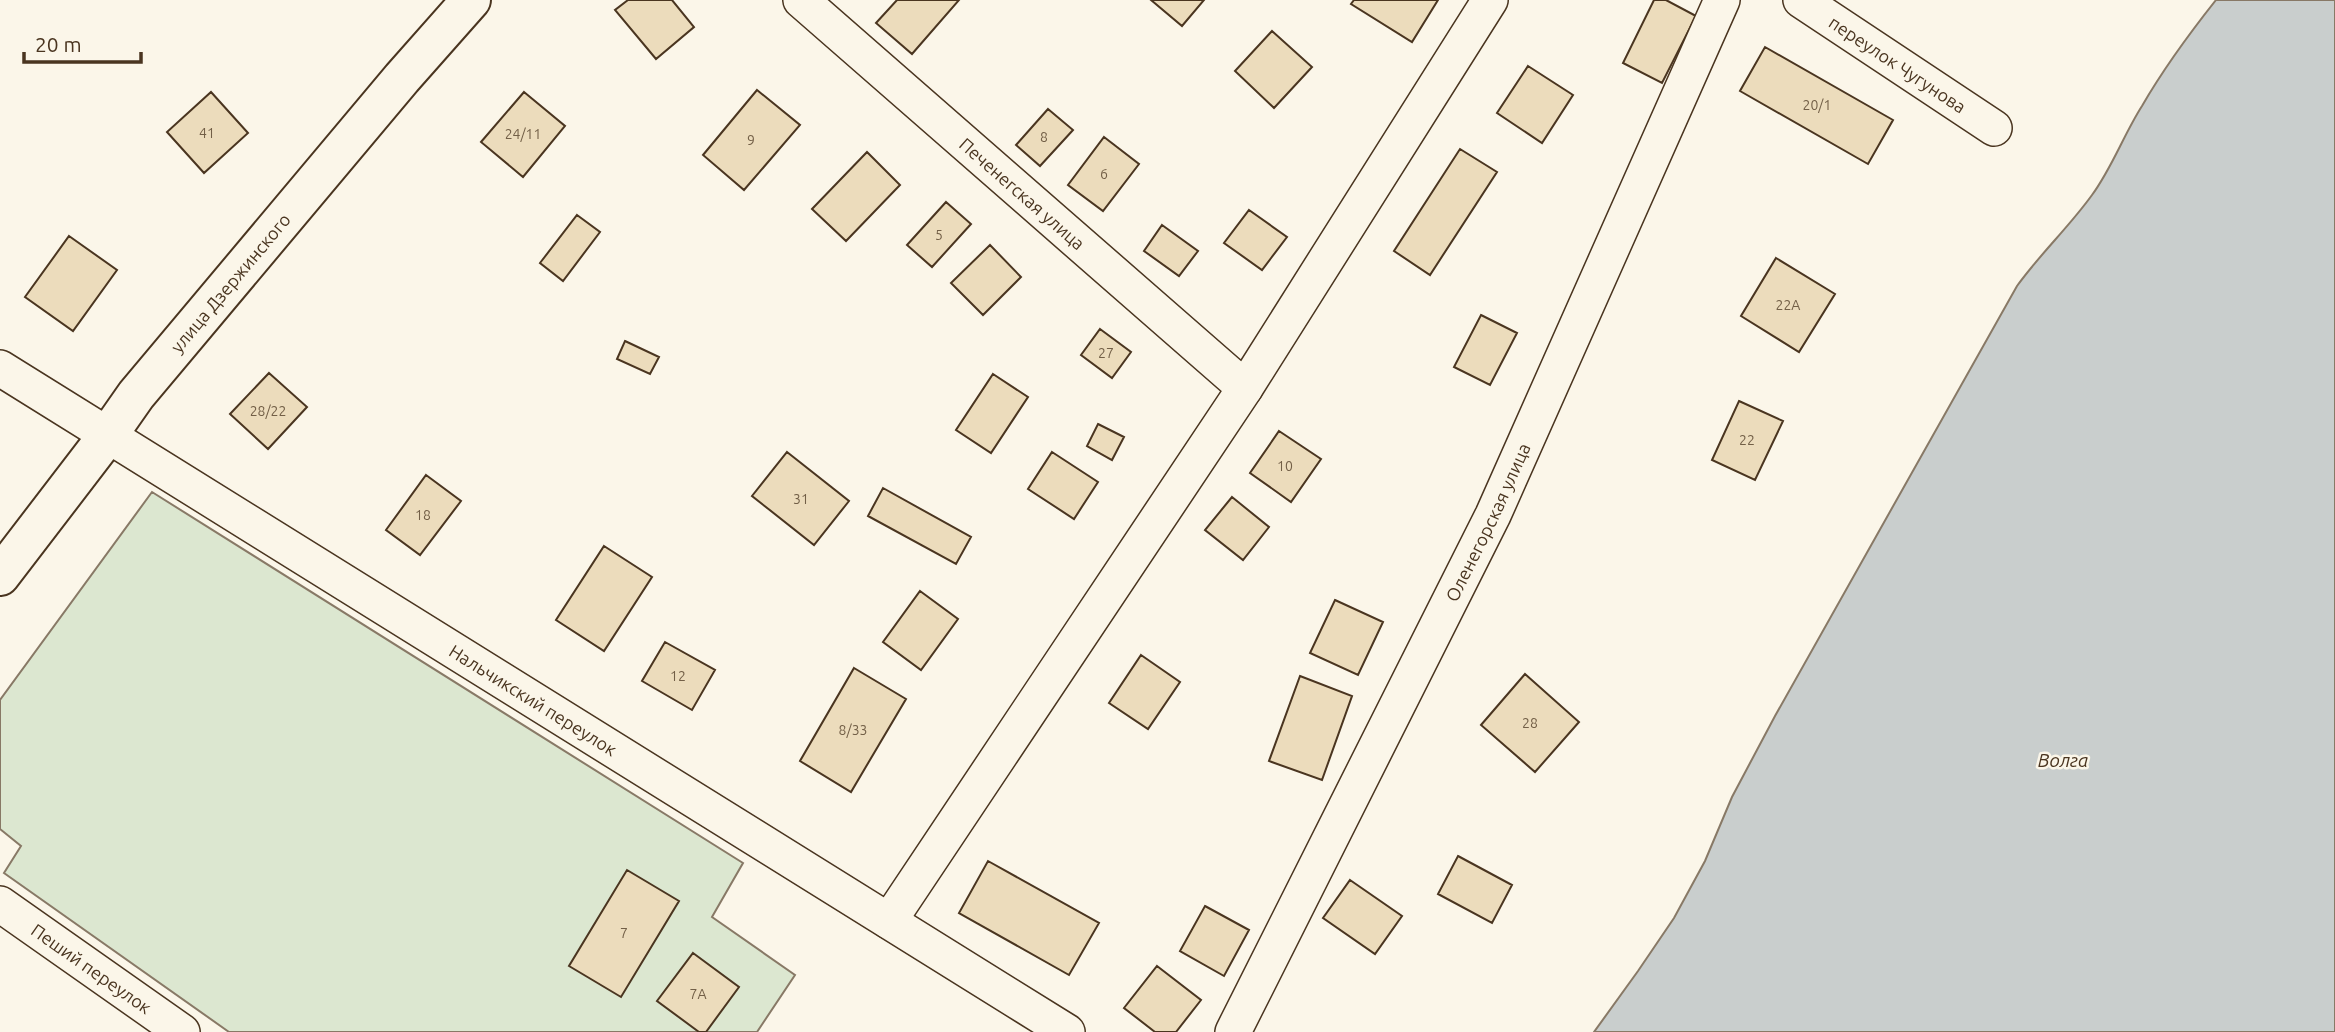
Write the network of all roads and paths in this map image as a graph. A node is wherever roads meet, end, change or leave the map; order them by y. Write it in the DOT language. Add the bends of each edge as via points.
graph roads {
  1 [pos="471,0"];
  2 [pos="801,0"];
  3 [pos="1490,0"];
  4 [pos="1721,0"];
  5 [pos="1801,0"];
  6 [pos="1994,128"];
  7 [pos="0,368"];
  8 [pos="1245,388"];
  9 [pos="108,435"];
  10 [pos="0,576"];
  11 [pos="0,904"];
  12 [pos="889,921"];
  13 [pos="182,1032"];
  14 [pos="1068,1032"];
  15 [pos="1233,1032"];
  1 -- 9 [label="main road, улица Дзержинского" via="136,395"];
  2 -- 8 [label="street, Печенегская улица"];
  3 -- 8 [label="street"];
  4 -- 15 [label="street, Оленегорская улица" via="1493,514"];
  5 -- 6 [label="street, переулок Чугунова"];
  7 -- 9 [label="street, Нальчикский переулок"];
  8 -- 12 [label="street"];
  9 -- 10 [label="main road, улица Дзержинского"];
  9 -- 12 [label="street, Нальчикский переулок"];
  11 -- 13 [label="street, Пеший переулок"];
  12 -- 14 [label="street, Нальчикский переулок"];
}
